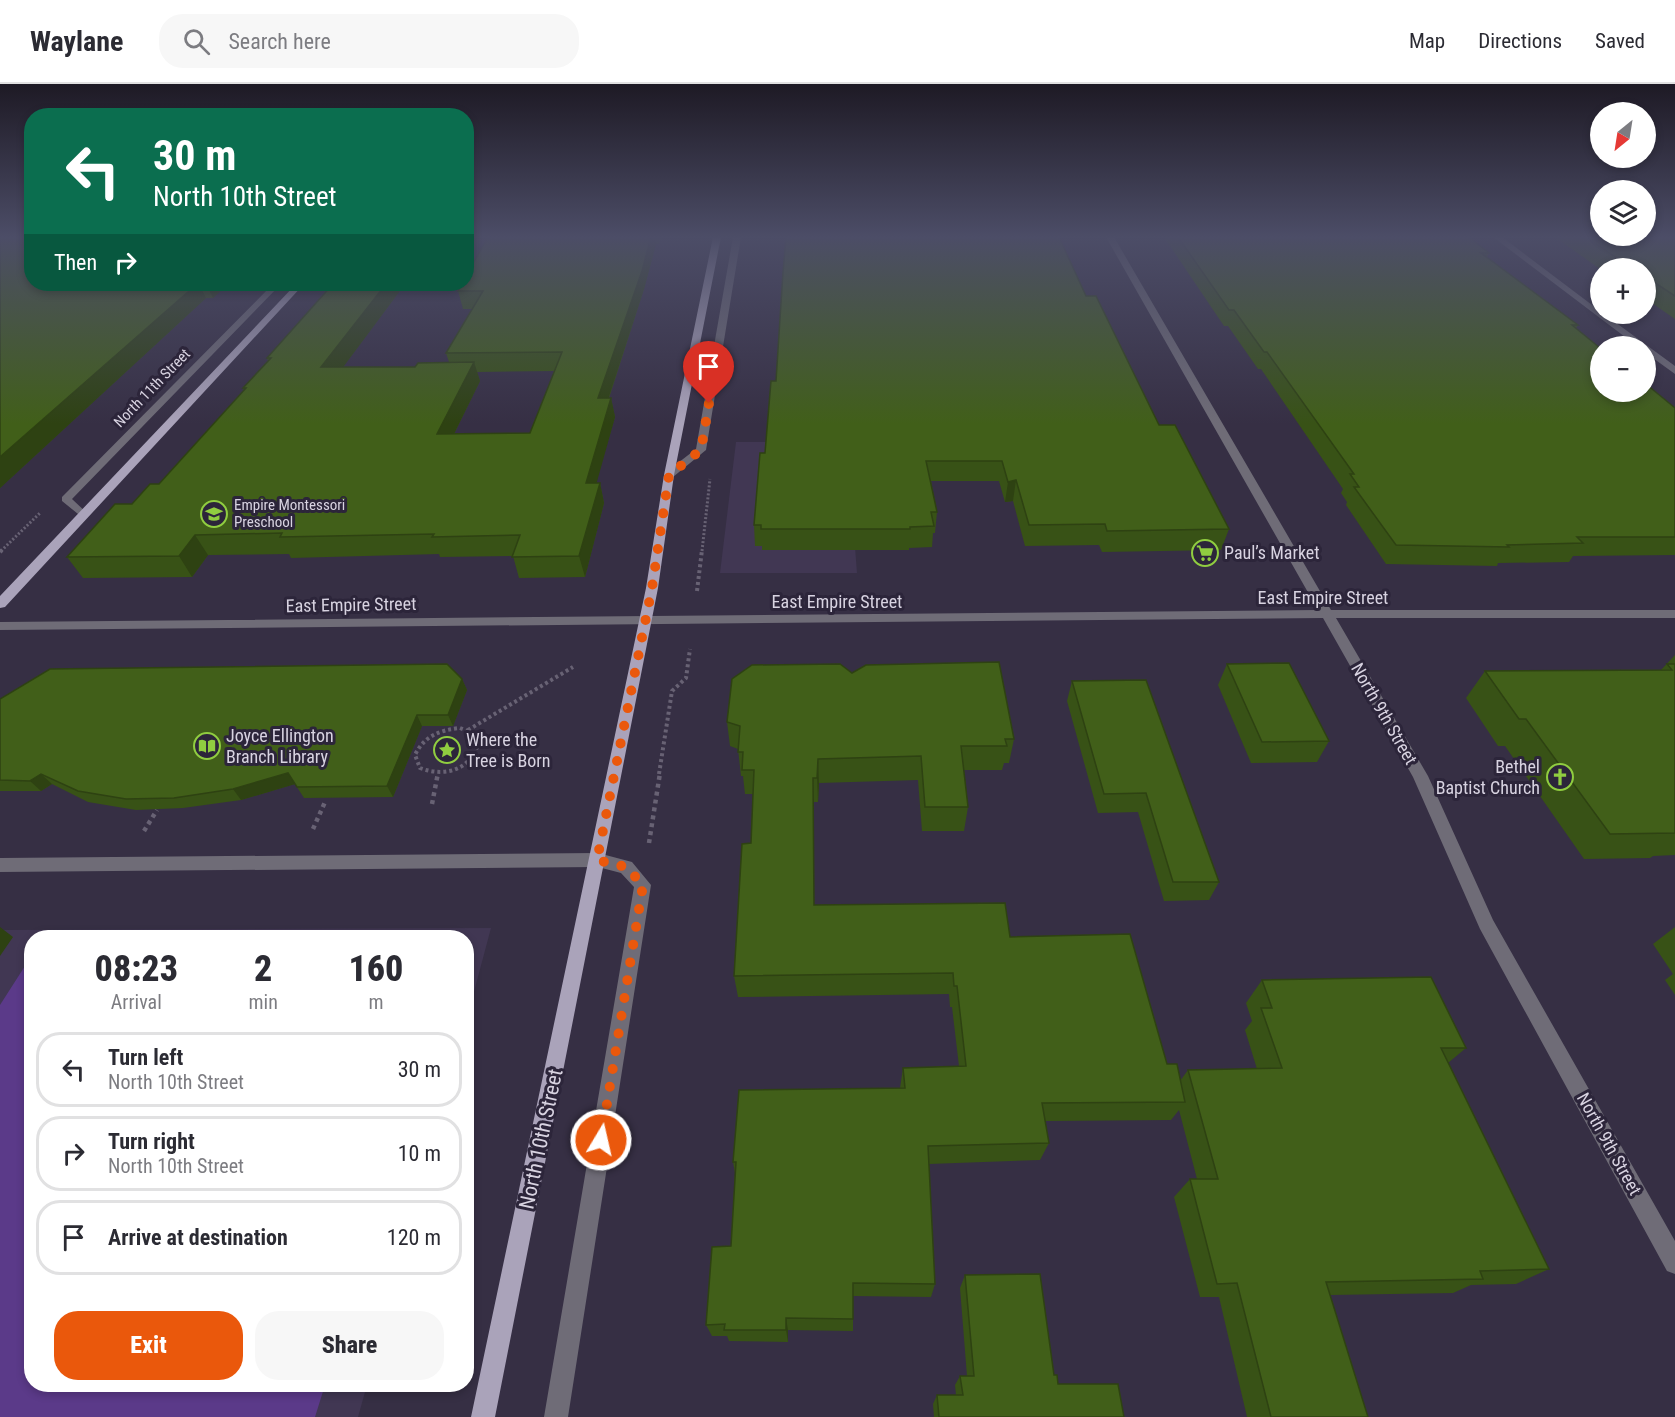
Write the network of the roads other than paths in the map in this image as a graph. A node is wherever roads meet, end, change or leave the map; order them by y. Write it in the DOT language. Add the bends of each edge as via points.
graph roads {
  1 [pos="263,299"];
  2 [pos="286,299"];
  3 [pos="704,299"];
  4 [pos="726,299"];
  5 [pos="1146,299"];
  6 [pos="1579,299"];
  7 [pos="1628,336"];
  8 [pos="1656,357"];
  9 [pos="1675,371"];
  10 [pos="669,475"];
  11 [pos="83,515"];
  12 [pos="0,604"];
  13 [pos="1327,614"];
  14 [pos="1675,614"];
  15 [pos="644,621"];
  16 [pos="0,626"];
  17 [pos="597,860"];
  18 [pos="0,865"];
  19 [pos="1675,1263"];
  20 [pos="483,1417"];
  21 [pos="556,1417"];
  1 -- 11 [label="street, North 11th Street" via="66,499"];
  2 -- 11 [label="main road"];
  3 -- 10 [label="main road, North 10th Street"];
  4 -- 10 [label="street" via="701,450"];
  5 -- 13 [label="street, North 9th Street"];
  6 -- 7 [label="street"];
  8 -- 9 [label="street"];
  10 -- 15 [label="main road, North 10th Street"];
  11 -- 12 [label="main road"];
  13 -- 14 [label="street, East Empire Street"];
  13 -- 15 [label="street, East Empire Street"];
  13 -- 19 [label="street, North 9th Street" via="1420,776 1485,924"];
  15 -- 16 [label="street, East Empire Street"];
  15 -- 17 [label="main road, North 10th Street"];
  17 -- 18 [label="street"];
  17 -- 20 [label="main road, North 10th Street"];
  17 -- 21 [label="street" via="626,867 643,885"];
}
